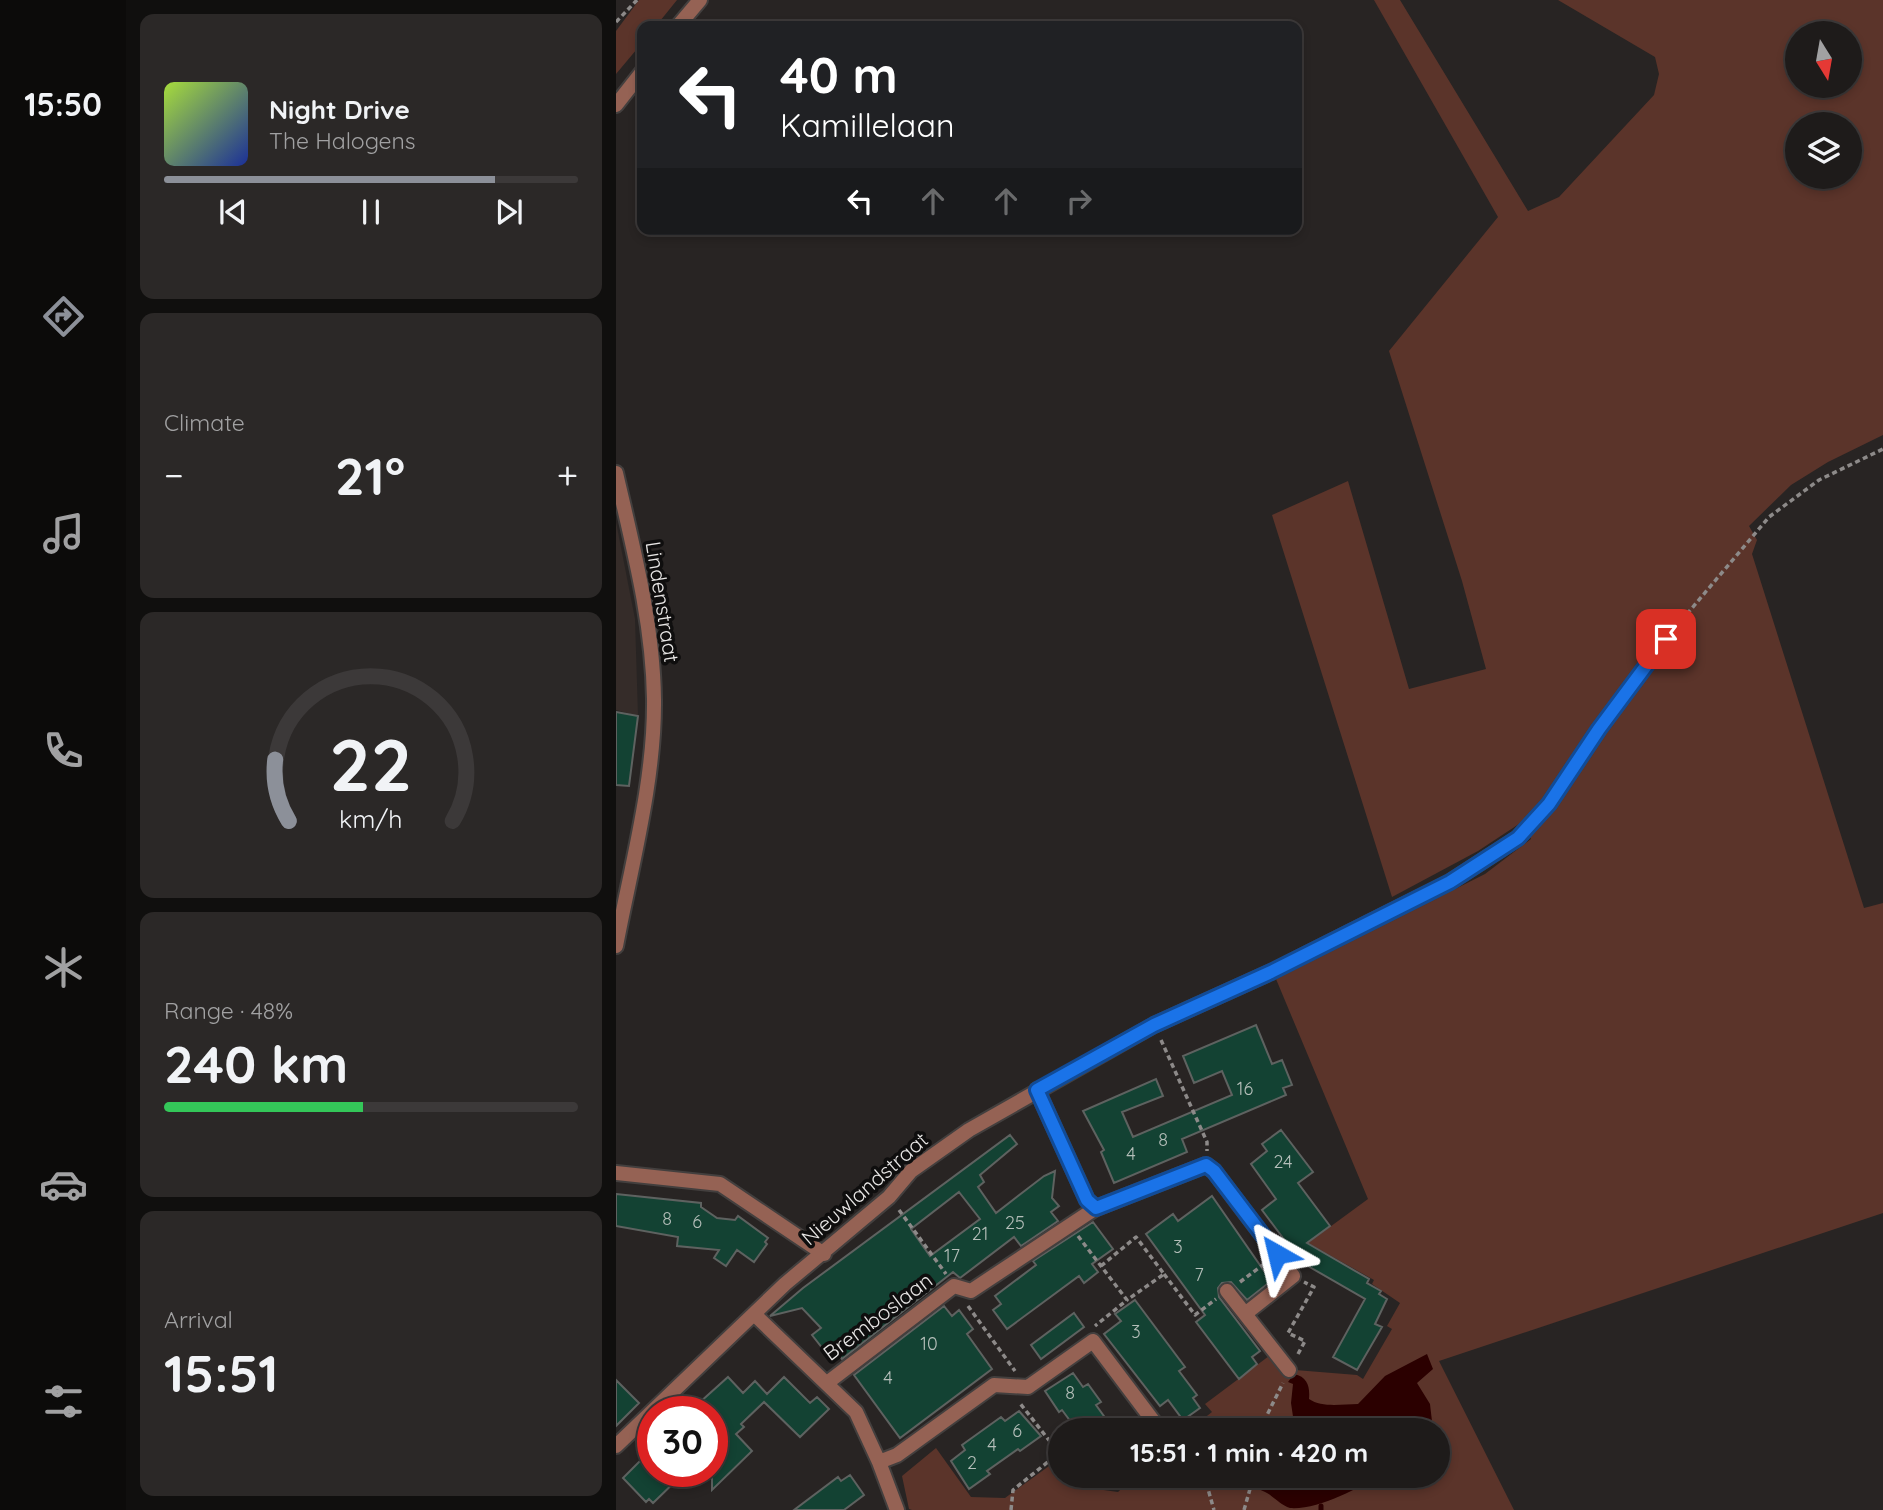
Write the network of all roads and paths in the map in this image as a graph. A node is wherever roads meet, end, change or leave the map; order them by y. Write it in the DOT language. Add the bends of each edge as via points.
graph roads {
  1 [pos="637,0"];
  2 [pos="700,0"];
  3 [pos="682,21"];
  4 [pos="616,22"];
  5 [pos="637,78"];
  6 [pos="616,105"];
  7 [pos="1883,449"];
  8 [pos="616,473"];
  9 [pos="1666,639"];
  10 [pos="616,946"];
  11 [pos="1154,1025"];
  12 [pos="1037,1090"];
  13 [pos="1206,1165"];
  14 [pos="616,1173"];
  15 [pos="889,1197"];
  16 [pos="1096,1208"];
  17 [pos="1070,1226"];
  18 [pos="824,1254"];
  19 [pos="1101,1266"];
  20 [pos="954,1286"];
  21 [pos="1227,1291"];
  22 [pos="1127,1300"];
  23 [pos="1245,1314"];
  24 [pos="755,1315"];
  25 [pos="1093,1341"];
  26 [pos="1289,1370"];
  27 [pos="827,1383"];
  28 [pos="1015,1385"];
  29 [pos="1151,1418"];
  30 [pos="616,1446"];
  31 [pos="879,1462"];
  32 [pos="1208,1488"];
  33 [pos="1252,1488"];
  34 [pos="897,1510"];
  35 [pos="1010,1510"];
  36 [pos="1214,1510"];
  37 [pos="1244,1510"];
  1 -- 4 [label="path"];
  2 -- 3 [label="street"];
  5 -- 6 [label="street"];
  7 -- 9 [label="path" via="1819,480 1769,517"];
  8 -- 10 [label="street, Lindenstraat" via="651,644 654,700 651,756"];
  9 -- 11 [label="street, Nieuwlandstraat" via="1549,804 1518,838 1450,882"];
  11 -- 12 [label="street, Nieuwlandstraat"];
  11 -- 13 [label="path" via="1207,1142"];
  12 -- 15 [label="street, Nieuwlandstraat" via="911,1171"];
  12 -- 16 [label="street" via="1087,1200"];
  13 -- 16 [label="street, Bremboslaan"];
  13 -- 23 [label="street" via="1293,1276"];
  14 -- 18 [label="street" via="720,1184"];
  15 -- 18 [label="street, Nieuwlandstraat"];
  15 -- 20 [label="path"];
  16 -- 17 [label="street, Bremboslaan"];
  17 -- 19 [label="path"];
  17 -- 20 [label="street, Bremboslaan" via="971,1291"];
  18 -- 24 [label="street, Nieuwlandstraat"];
  19 -- 22 [label="path"];
  19 -- 22 [label="path" via="1136,1237 1150,1255 1164,1274"];
  20 -- 27 [label="street, Bremboslaan"];
  20 -- 28 [label="path" via="1015,1372"];
  21 -- 23 [label="street"];
  22 -- 25 [label="path" via="1092,1329"];
  23 -- 26 [label="street"];
  24 -- 27 [label="street"];
  24 -- 30 [label="street, Nieuwlandstraat"];
  25 -- 28 [label="street" via="1028,1387"];
  25 -- 29 [label="street"];
  27 -- 31 [label="street" via="856,1412"];
  28 -- 31 [label="street" via="994,1385 898,1455"];
  28 -- 35 [label="path" via="1015,1397 1059,1453 1013,1490"];
  31 -- 34 [label="street"];
  32 -- 36 [label="path"];
  33 -- 37 [label="path"];
}
